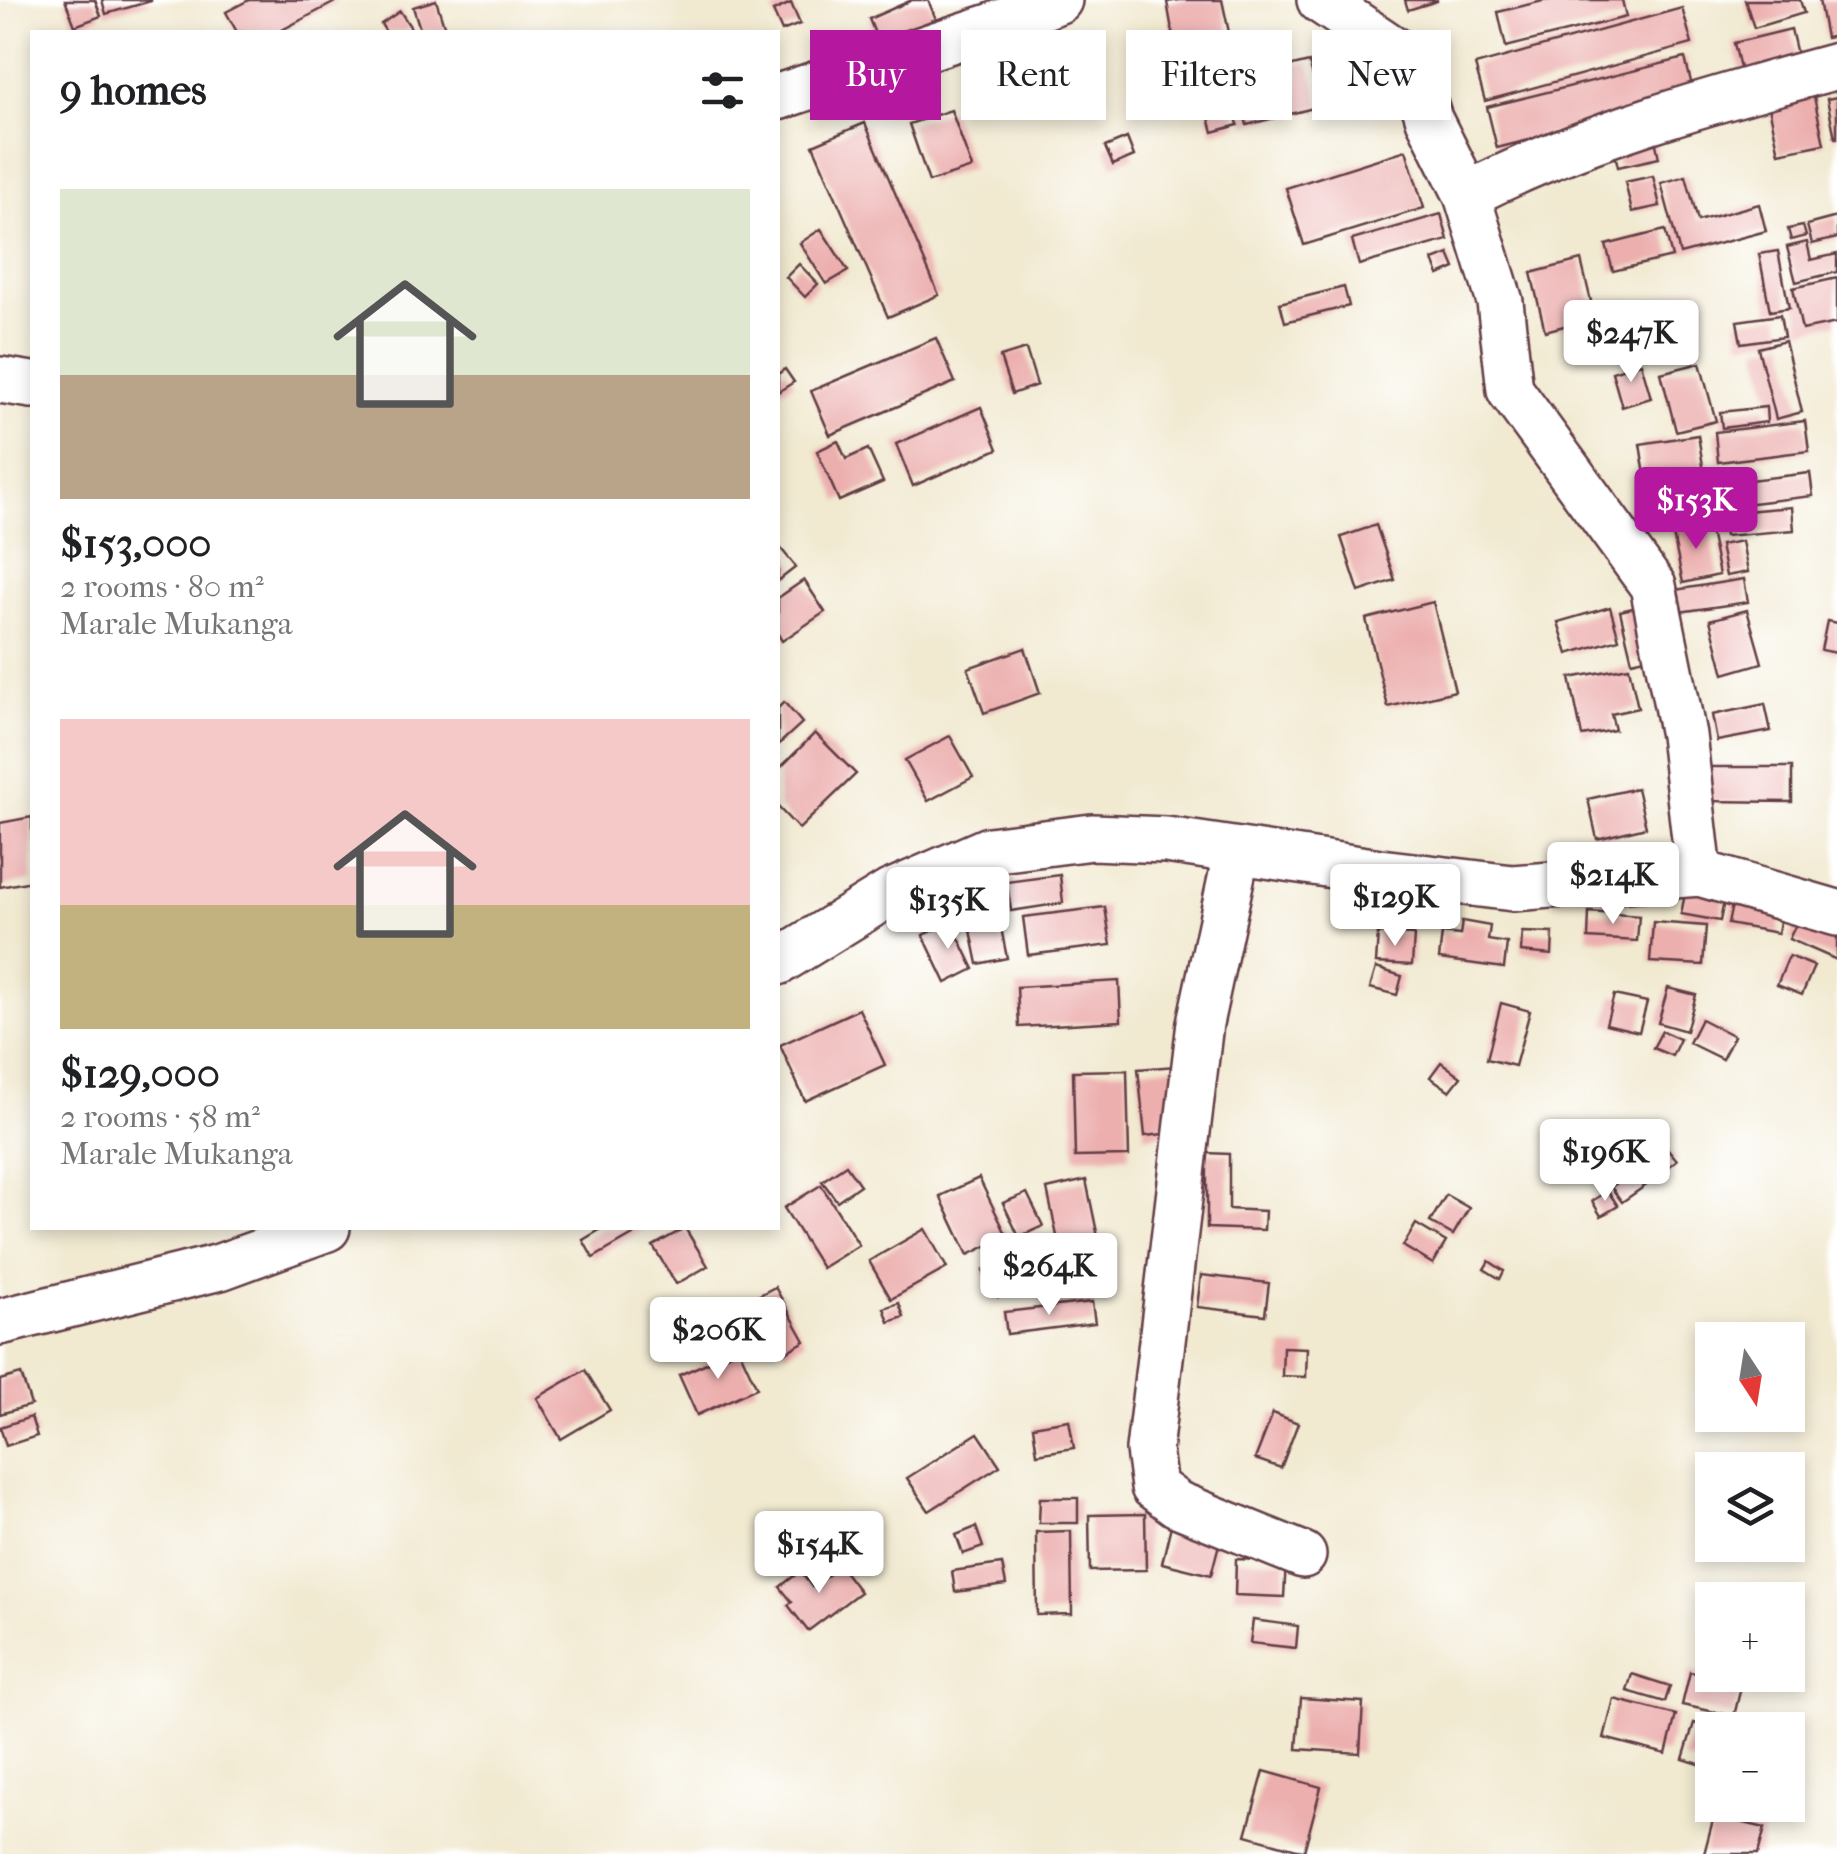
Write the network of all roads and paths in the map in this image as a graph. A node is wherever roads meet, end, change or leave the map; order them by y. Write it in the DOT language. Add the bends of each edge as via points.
graph roads {
  1 [pos="1320,0"];
  2 [pos="1037,4"];
  3 [pos="1837,66"];
  4 [pos="780,97"];
  5 [pos="1467,194"];
  6 [pos="0,380"];
  7 [pos="30,384"];
  8 [pos="1237,851"];
  9 [pos="1700,873"];
  10 [pos="1837,913"];
  11 [pos="780,961"];
  12 [pos="322,1230"];
  13 [pos="0,1322"];
  14 [pos="1304,1556"];
  1 -- 5 [label="street" via="1411,60 1429,119"];
  2 -- 4 [label="street"];
  3 -- 5 [label="street" via="1614,131"];
  5 -- 9 [label="street" via="1500,302 1510,390 1653,586"];
  6 -- 7 [label="street"];
  8 -- 9 [label="street" via="1513,888"];
  8 -- 11 [label="street" via="1092,837 989,850 890,893"];
  8 -- 14 [label="street" via="1200,1023 1149,1450 1154,1487 1178,1504"];
  9 -- 10 [label="street"];
  12 -- 13 [label="street" via="220,1268"];
}
